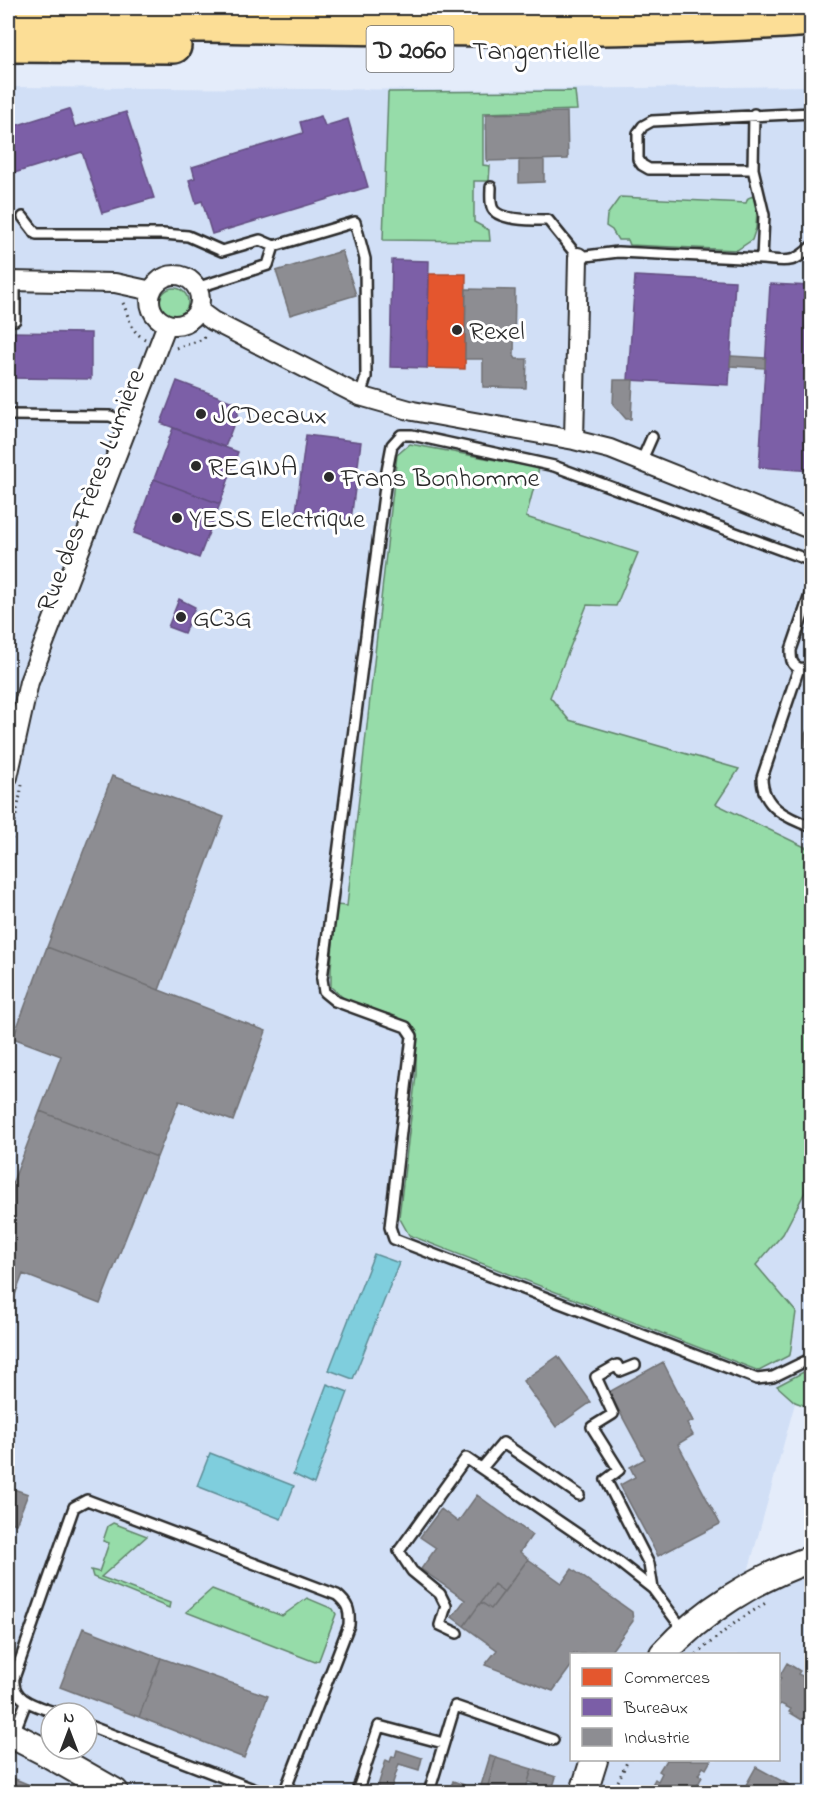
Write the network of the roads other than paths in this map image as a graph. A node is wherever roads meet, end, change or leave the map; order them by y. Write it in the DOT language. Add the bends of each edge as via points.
graph roads {
  1 [pos="812,20"];
  2 [pos="8,22"];
  3 [pos="812,43"];
  4 [pos="8,45"];
  5 [pos="812,113"];
  6 [pos="754,114"];
  7 [pos="753,169"];
  8 [pos="491,187"];
  9 [pos="23,217"];
  10 [pos="274,246"];
  11 [pos="812,246"];
  12 [pos="578,257"];
  13 [pos="762,259"];
  14 [pos="11,281"];
  15 [pos="196,288"];
  16 [pos="152,291"];
  17 [pos="198,310"];
  18 [pos="8,320"];
  19 [pos="167,324"];
  20 [pos="360,396"];
  21 [pos="8,415"];
  22 [pos="128,423"];
  23 [pos="652,437"];
  24 [pos="574,440"];
  25 [pos="641,462"];
  26 [pos="812,530"];
  27 [pos="810,561"];
  28 [pos="812,589"];
  29 [pos="799,668"];
  30 [pos="812,669"];
  31 [pos="16,776"];
  32 [pos="812,826"];
  33 [pos="812,1358"];
  34 [pos="635,1365"];
  35 [pos="482,1468"];
  36 [pos="579,1495"];
  37 [pos="812,1559"];
  38 [pos="653,1589"];
  39 [pos="457,1633"];
  40 [pos="690,1644"];
  41 [pos="666,1653"];
  42 [pos="26,1702"];
  43 [pos="39,1707"];
  44 [pos="99,1730"];
  45 [pos="10,1734"];
  46 [pos="553,1740"];
  47 [pos="443,1743"];
  48 [pos="594,1761"];
  49 [pos="115,1792"];
  50 [pos="261,1792"];
  51 [pos="282,1792"];
  52 [pos="357,1792"];
  53 [pos="429,1792"];
  54 [pos="584,1792"];
  1 -- 2 [label="highway, Tangentielle / D 2060" via="600,28"];
  3 -- 4 [label="highway, Tangentielle / D 2060" via="613,51"];
  5 -- 6 [label="lane"];
  6 -- 7 [label="lane"];
  6 -- 7 [label="lane" via="652,121 638,133 638,159 649,169"];
  7 -- 13 [label="lane" via="764,214"];
  8 -- 12 [label="lane" via="491,207 495,212 526,220 548,220"];
  9 -- 10 [label="lane" via="36,234 188,236 222,251 260,240"];
  10 -- 15 [label="lane" via="268,265"];
  10 -- 20 [label="lane" via="355,222 365,259 366,377"];
  11 -- 13 [label="lane" via="792,261"];
  12 -- 13 [label="lane" via="618,252"];
  12 -- 24 [label="street"];
  14 -- 16 [label="street" via="115,283"];
  14 -- 18 [label="lane" via="15,320"];
  15 -- 16 [label="street" via="185,277 169,276"];
  15 -- 17 [label="street"];
  16 -- 19 [label="street" via="154,314"];
  17 -- 19 [label="street" via="185,323"];
  17 -- 20 [label="street"];
  19 -- 22 [label="street, Rue des Frères Lumière"];
  20 -- 24 [label="street" via="413,411"];
  21 -- 22 [label="lane" via="110,416"];
  22 -- 31 [label="street, Rue des Frères Lumière" via="29,682"];
  23 -- 25 [label="lane"];
  24 -- 25 [label="street"];
  25 -- 26 [label="street"];
  27 -- 33 [label="lane" via="554,466 401,435 392,445 387,471 322,979 324,992 335,1001 406,1027 412,1036 390,1227 394,1239 757,1379 773,1377"];
  28 -- 29 [label="lane" via="791,650 790,659"];
  29 -- 30 [label="lane"];
  29 -- 32 [label="lane" via="763,769 762,788 783,815"];
  34 -- 38 [label="lane" via="620,1371 617,1365 596,1377 613,1414 592,1427 619,1470 606,1480 650,1564"];
  35 -- 36 [label="lane" via="503,1443"];
  35 -- 38 [label="lane"];
  35 -- 39 [label="lane" via="466,1458 399,1551 412,1571 440,1594 446,1606 440,1625"];
  37 -- 40 [label="main road" via="786,1568 706,1615"];
  38 -- 40 [label="lane"];
  40 -- 41 [label="main road"];
  42 -- 43 [label="lane"];
  42 -- 45 [label="lane"];
  42 -- 51 [label="lane" via="13,1685 14,1678 74,1507 87,1500 337,1595 346,1602 349,1625"];
  44 -- 50 [label="lane"];
  45 -- 49 [label="main road"];
  46 -- 47 [label="lane" via="455,1706"];
  47 -- 52 [label="lane" via="379,1726"];
  47 -- 53 [label="lane"];
  48 -- 54 [label="main road"];
}
